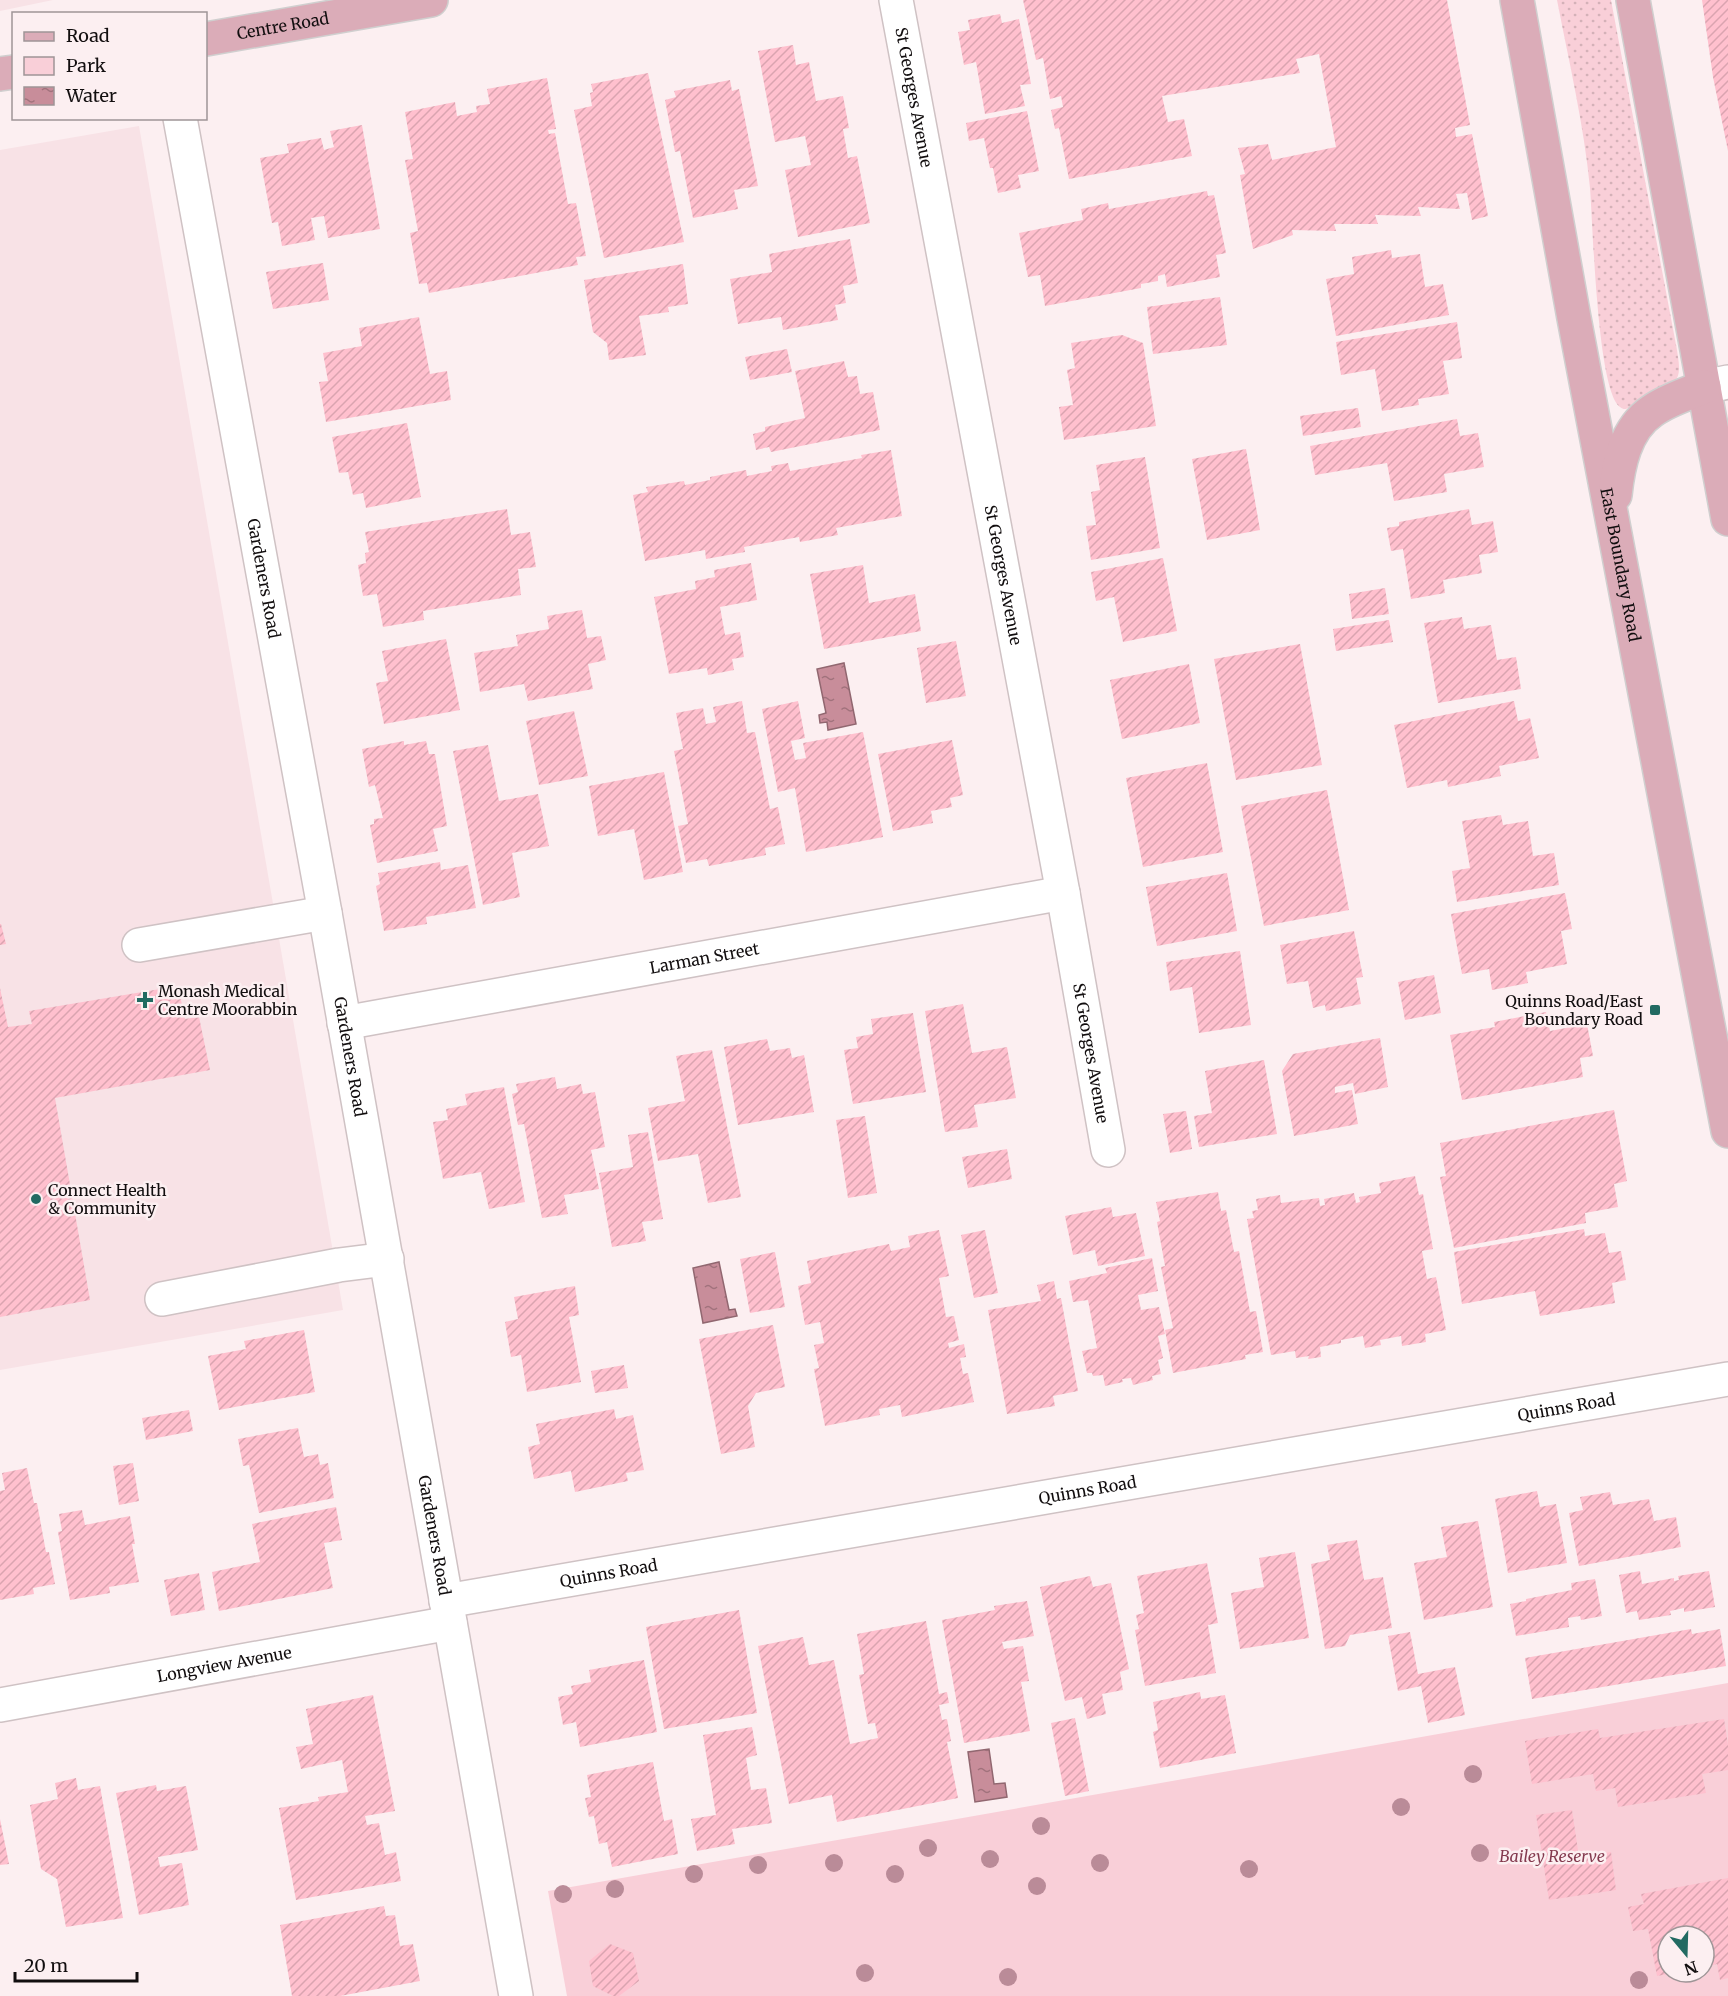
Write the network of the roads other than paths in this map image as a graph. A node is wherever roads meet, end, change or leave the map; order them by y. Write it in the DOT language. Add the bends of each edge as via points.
graph roads {
  1 [pos="431,0"];
  2 [pos="896,0"];
  3 [pos="1517,0"];
  4 [pos="1633,0"];
  5 [pos="207,39"];
  6 [pos="180,120"];
  7 [pos="1716,385"];
  8 [pos="1723,462"];
  9 [pos="1612,515"];
  10 [pos="1728,519"];
  11 [pos="1063,893"];
  12 [pos="325,913"];
  13 [pos="139,945"];
  14 [pos="344,1023"];
  15 [pos="1728,1131"];
  16 [pos="1108,1150"];
  17 [pos="387,1259"];
  18 [pos="162,1299"];
  19 [pos="1728,1379"];
  20 [pos="448,1612"];
  21 [pos="0,1705"];
  22 [pos="516,1996"];
  1 -- 5 [label="main road, Centre Road"];
  2 -- 11 [label="street, St Georges Avenue"];
  3 -- 9 [label="main road, East Boundary Road"];
  4 -- 7 [label="main road"];
  6 -- 12 [label="street, Gardeners Road"];
  7 -- 8 [label="main road"];
  7 -- 9 [label="main road" via="1652,410 1633,430 1617,476"];
  8 -- 10 [label="main road"];
  9 -- 15 [label="main road, East Boundary Road"];
  11 -- 14 [label="street, Larman Street"];
  11 -- 16 [label="street, St Georges Avenue"];
  12 -- 13 [label="street"];
  12 -- 14 [label="street, Gardeners Road"];
  14 -- 17 [label="street, Gardeners Road"];
  17 -- 18 [label="street"];
  17 -- 20 [label="street, Gardeners Road"];
  19 -- 20 [label="street, Quinns Road"];
  20 -- 21 [label="street, Longview Avenue"];
  20 -- 22 [label="street, Gardeners Road"];
}
